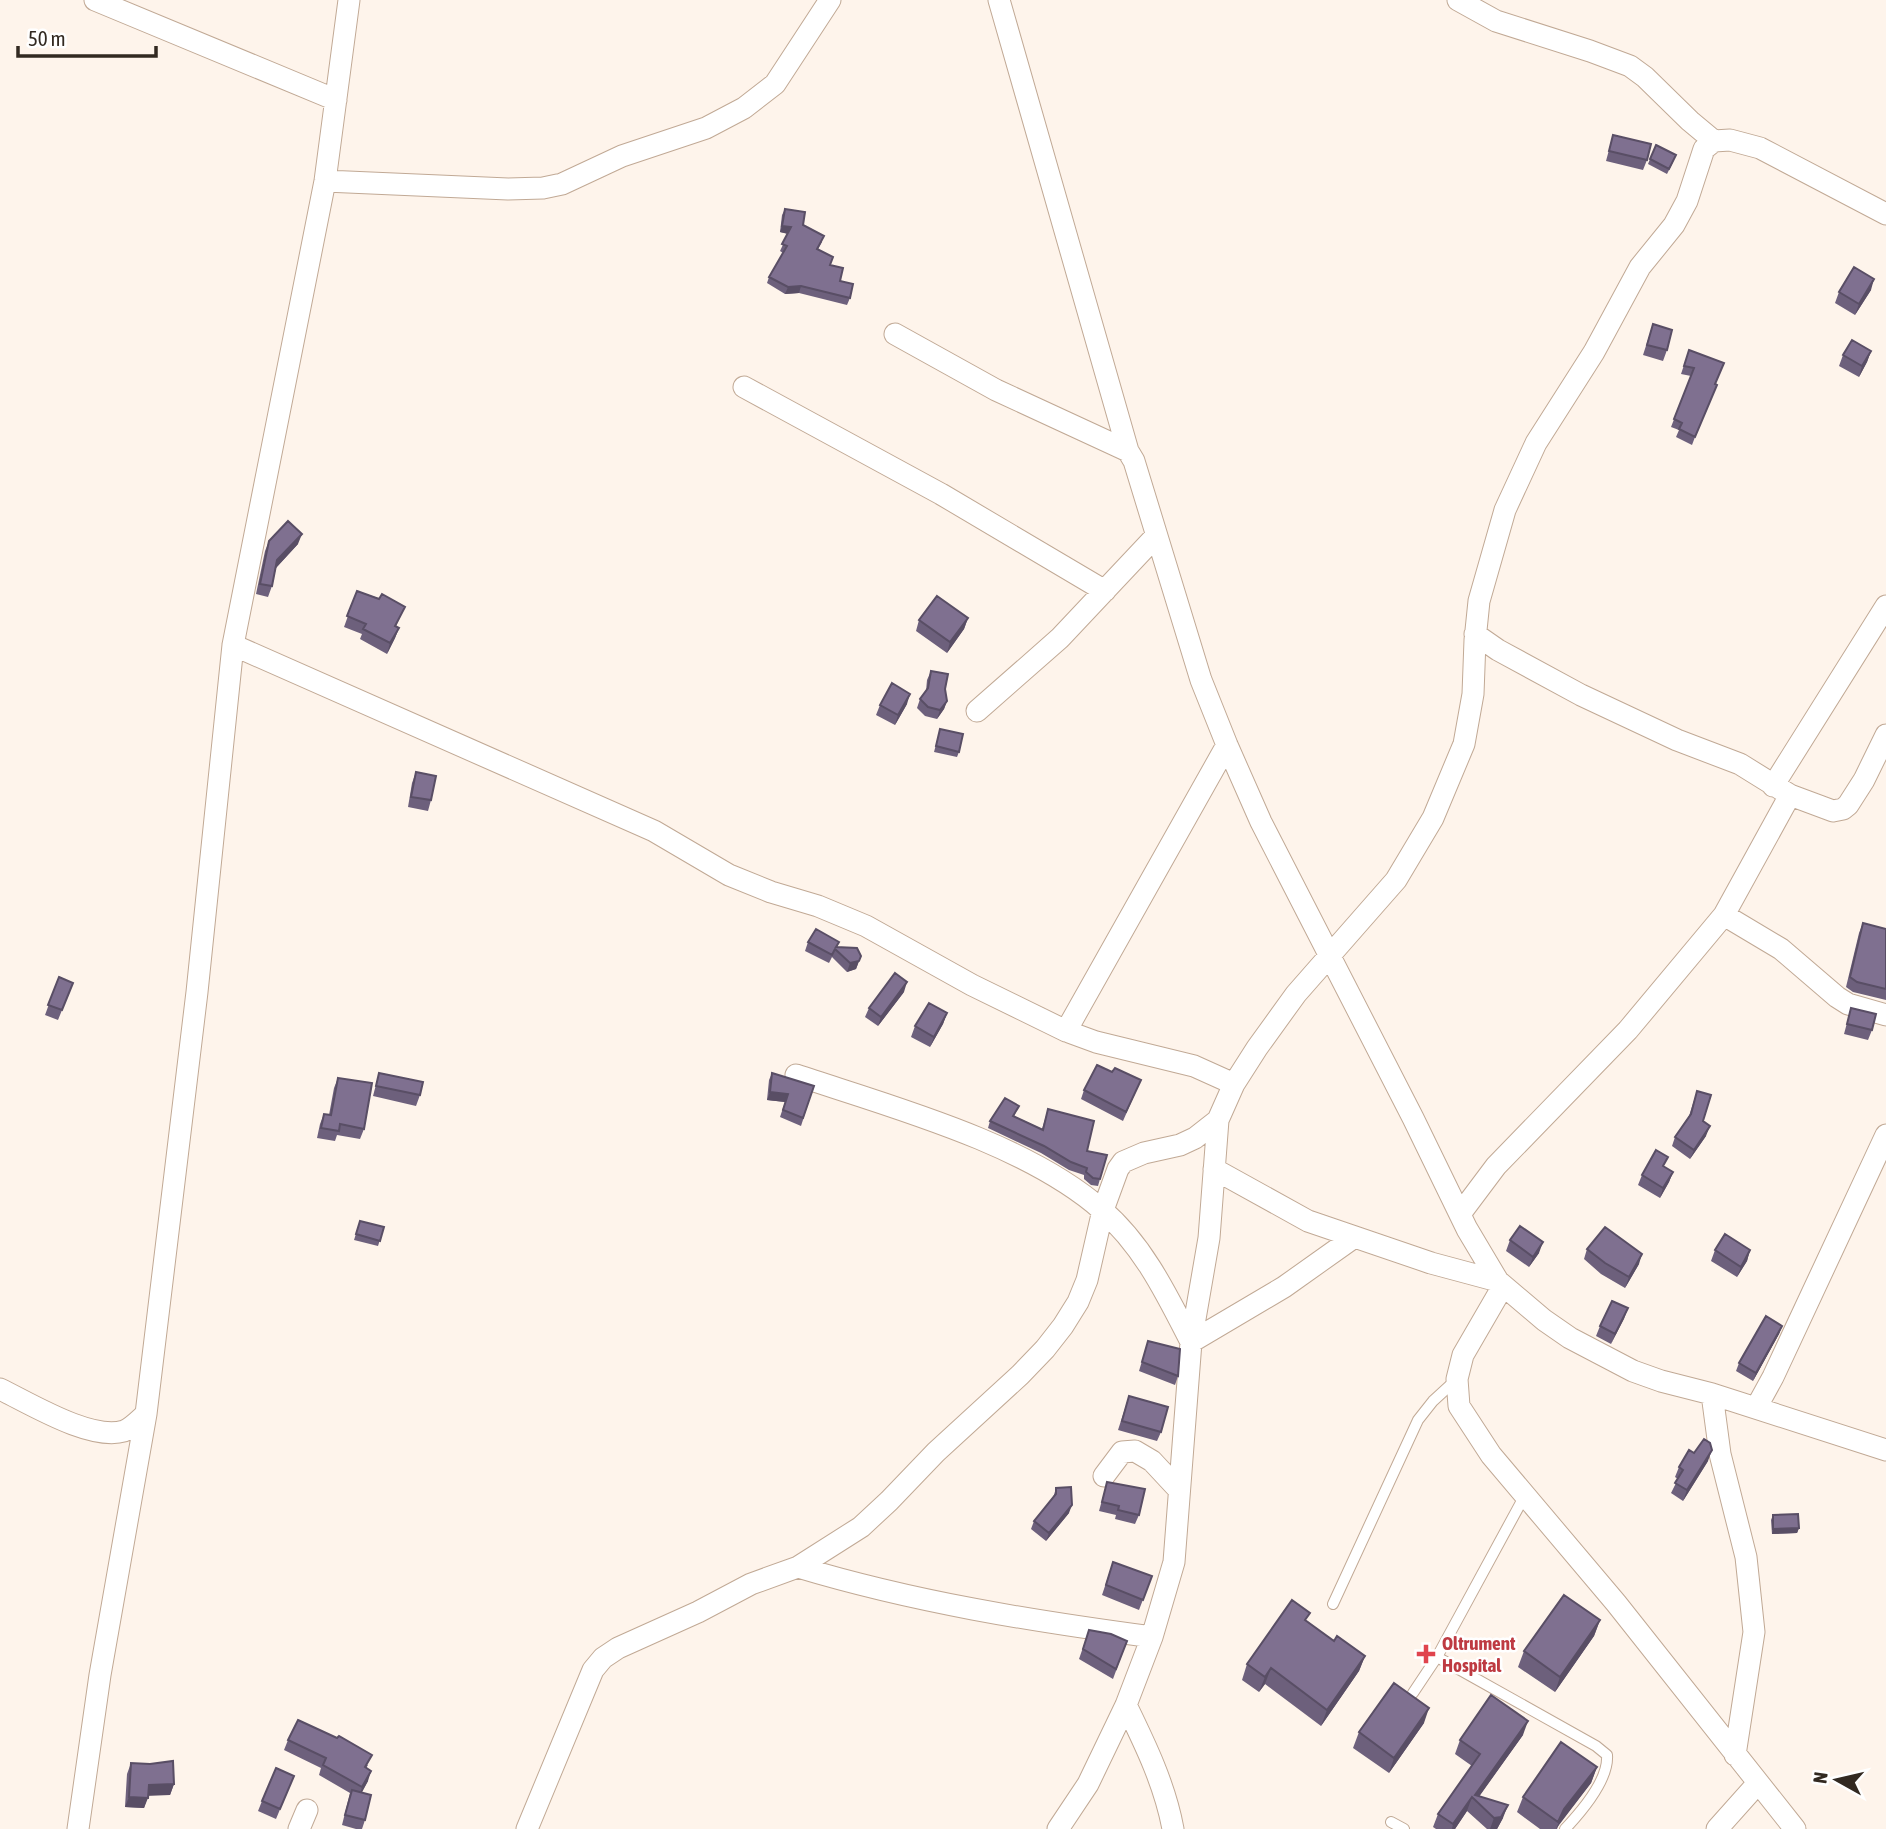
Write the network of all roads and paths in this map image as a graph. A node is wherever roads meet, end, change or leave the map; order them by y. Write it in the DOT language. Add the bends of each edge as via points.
graph roads {
  1 [pos="95,0"];
  2 [pos="349,0"];
  3 [pos="830,0"];
  4 [pos="999,0"];
  5 [pos="1458,0"];
  6 [pos="336,100"];
  7 [pos="1714,141"];
  8 [pos="325,181"];
  9 [pos="1886,214"];
  10 [pos="895,334"];
  11 [pos="744,387"];
  12 [pos="1128,451"];
  13 [pos="1156,536"];
  14 [pos="1105,591"];
  15 [pos="1886,606"];
  16 [pos="1475,634"];
  17 [pos="233,645"];
  18 [pos="977,711"];
  19 [pos="1886,735"];
  20 [pos="1227,745"];
  21 [pos="1782,791"];
  22 [pos="1724,915"];
  23 [pos="1330,956"];
  24 [pos="1886,1015"];
  25 [pos="1066,1031"];
  26 [pos="796,1074"];
  27 [pos="1234,1084"];
  28 [pos="1218,1120"];
  29 [pos="1886,1135"];
  30 [pos="1214,1169"];
  31 [pos="1103,1210"];
  32 [pos="1460,1214"];
  33 [pos="1353,1238"];
  34 [pos="1500,1284"];
  35 [pos="1191,1342"];
  36 [pos="1457,1379"];
  37 [pos="0,1390"];
  38 [pos="1712,1394"];
  39 [pos="1756,1408"];
  40 [pos="146,1414"];
  41 [pos="1886,1450"];
  42 [pos="1104,1476"];
  43 [pos="1179,1490"];
  44 [pos="1524,1497"];
  45 [pos="798,1567"];
  46 [pos="1333,1604"];
  47 [pos="1152,1637"];
  48 [pos="1437,1657"];
  49 [pos="1413,1693"];
  50 [pos="1126,1705"];
  51 [pos="1735,1755"];
  52 [pos="1758,1783"];
  53 [pos="1391,1822"];
  54 [pos="78,1829"];
  55 [pos="527,1829"];
  56 [pos="1058,1829"];
  57 [pos="1173,1829"];
  58 [pos="1404,1829"];
  59 [pos="1565,1829"];
  60 [pos="1717,1829"];
  61 [pos="1795,1829"];
  1 -- 6 [label="street"];
  2 -- 6 [label="street"];
  3 -- 8 [label="street" via="775,84 744,108 562,184 508,189"];
  4 -- 12 [label="street"];
  5 -- 7 [label="street" via="1496,21 1630,66"];
  6 -- 8 [label="street"];
  7 -- 9 [label="street" via="1760,148"];
  7 -- 16 [label="street" via="1704,149 1674,225 1640,267 1594,352 1536,443 1505,510 1479,601"];
  8 -- 17 [label="street"];
  10 -- 12 [label="street" via="996,390"];
  11 -- 14 [label="street" via="941,494"];
  12 -- 13 [label="street"];
  13 -- 14 [label="street"];
  13 -- 20 [label="street" via="1201,680"];
  14 -- 18 [label="street" via="1060,638"];
  15 -- 21 [label="street"];
  16 -- 21 [label="street" via="1581,695 1740,764"];
  16 -- 23 [label="street" via="1473,694 1464,744 1433,818 1396,880"];
  17 -- 25 [label="street" via="654,831 729,875 866,926"];
  17 -- 40 [label="street"];
  19 -- 21 [label="street" via="1864,780 1843,809 1833,811"];
  20 -- 23 [label="street"];
  20 -- 25 [label="street"];
  21 -- 22 [label="street"];
  22 -- 24 [label="street" via="1781,949 1836,998"];
  22 -- 32 [label="street" via="1628,1030 1496,1166"];
  23 -- 27 [label="street" via="1296,994"];
  23 -- 32 [label="street"];
  25 -- 27 [label="street" via="1194,1066"];
  26 -- 31 [label="street" via="974,1137 1063,1180"];
  27 -- 28 [label="street"];
  28 -- 30 [label="street"];
  28 -- 31 [label="street" via="1180,1146 1144,1153 1123,1163"];
  29 -- 39 [label="street"];
  30 -- 33 [label="street" via="1308,1221"];
  30 -- 35 [label="street" via="1209,1238"];
  31 -- 35 [label="street" via="1136,1247"];
  31 -- 45 [label="street" via="1079,1302 1045,1349 861,1527"];
  32 -- 34 [label="street"];
  33 -- 34 [label="street"];
  33 -- 35 [label="street" via="1284,1287"];
  34 -- 36 [label="street" via="1463,1355"];
  34 -- 38 [label="street" via="1544,1320 1603,1357 1661,1381"];
  35 -- 43 [label="street"];
  36 -- 44 [label="street" via="1459,1406"];
  36 -- 46 [label="lane" via="1418,1420"];
  37 -- 40 [label="street" via="92,1430 127,1430"];
  38 -- 39 [label="street"];
  38 -- 51 [label="street" via="1720,1454 1746,1557 1753,1622"];
  39 -- 41 [label="street"];
  40 -- 54 [label="street"];
  42 -- 43 [label="street" via="1122,1452 1135,1451 1152,1461"];
  43 -- 47 [label="street" via="1174,1562"];
  44 -- 48 [label="lane"];
  44 -- 51 [label="street" via="1616,1603"];
  45 -- 47 [label="street" via="933,1603"];
  45 -- 55 [label="street" via="751,1584 603,1658 593,1670"];
  47 -- 50 [label="street"];
  48 -- 49 [label="lane"];
  48 -- 59 [label="lane" via="1607,1755 1595,1789"];
  50 -- 56 [label="street" via="1088,1784"];
  50 -- 57 [label="street" via="1156,1770"];
  51 -- 52 [label="street"];
  52 -- 60 [label="street"];
  52 -- 61 [label="street"];
  53 -- 58 [label="lane"];
}
